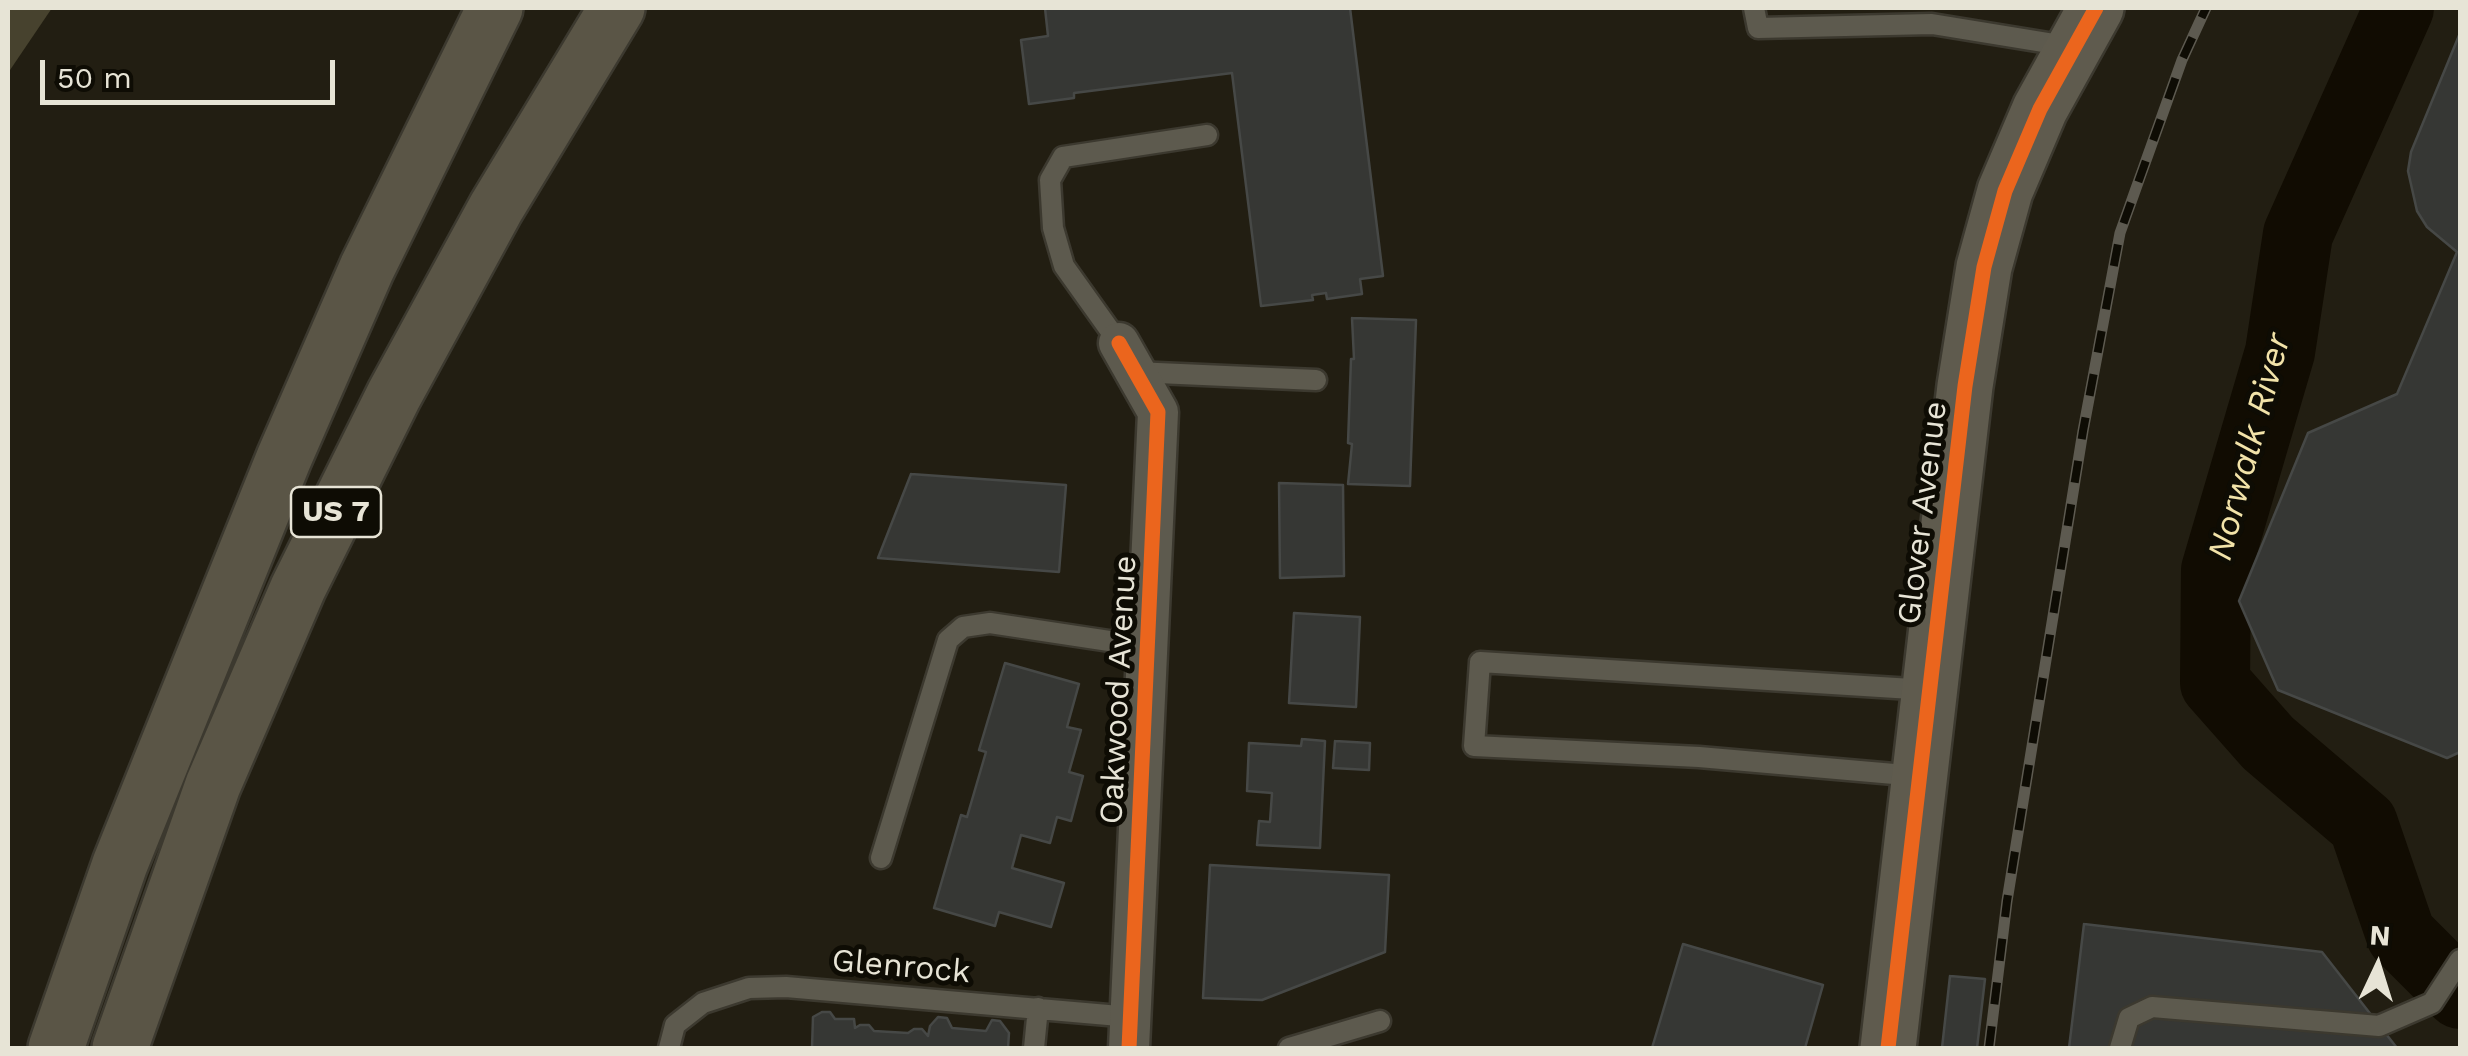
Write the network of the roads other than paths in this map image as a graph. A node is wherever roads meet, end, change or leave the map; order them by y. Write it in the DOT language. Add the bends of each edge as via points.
graph roads {
  1 [pos="495,8"];
  2 [pos="618,8"];
  3 [pos="1754,8"];
  4 [pos="2085,27"];
  5 [pos="1207,135"];
  6 [pos="1127,358"];
  7 [pos="1316,380"];
  8 [pos="1149,647"];
  9 [pos="1930,690"];
  10 [pos="1919,776"];
  11 [pos="881,858"];
  12 [pos="2460,960"];
  13 [pos="1038,1008"];
  14 [pos="1380,1020"];
  15 [pos="1130,1033"];
  16 [pos="56,1048"];
  17 [pos="120,1048"];
  18 [pos="669,1048"];
  19 [pos="1034,1048"];
  20 [pos="1289,1048"];
  21 [pos="1888,1048"];
  22 [pos="2120,1048"];
  1 -- 16 [label="highway, US 7" via="367,268 284,458 120,864"];
  2 -- 17 [label="highway, US 7" via="496,208 298,588 214,785"];
  3 -- 4 [label="lane" via="1758,28"];
  4 -- 9 [label="street, Glover Avenue" via="2005,190 1984,266"];
  5 -- 6 [label="lane" via="1063,157 1050,180 1064,266"];
  6 -- 7 [label="lane"];
  6 -- 8 [label="street, Oakwood Avenue" via="1158,412"];
  8 -- 11 [label="lane" via="990,623 963,628 948,640"];
  8 -- 15 [label="street, Oakwood Avenue"];
  9 -- 10 [label="street, Glover Avenue"];
  9 -- 10 [label="lane" via="1480,662 1474,746"];
  10 -- 21 [label="street, Glover Avenue"];
  12 -- 22 [label="lane" via="2432,1003 2379,1026 2152,1008 2129,1018"];
  13 -- 15 [label="lane, Glenrock"];
  13 -- 18 [label="lane, Glenrock" via="749,988 703,1003 676,1025"];
  13 -- 19 [label="lane"];
  14 -- 20 [label="lane"];
}
